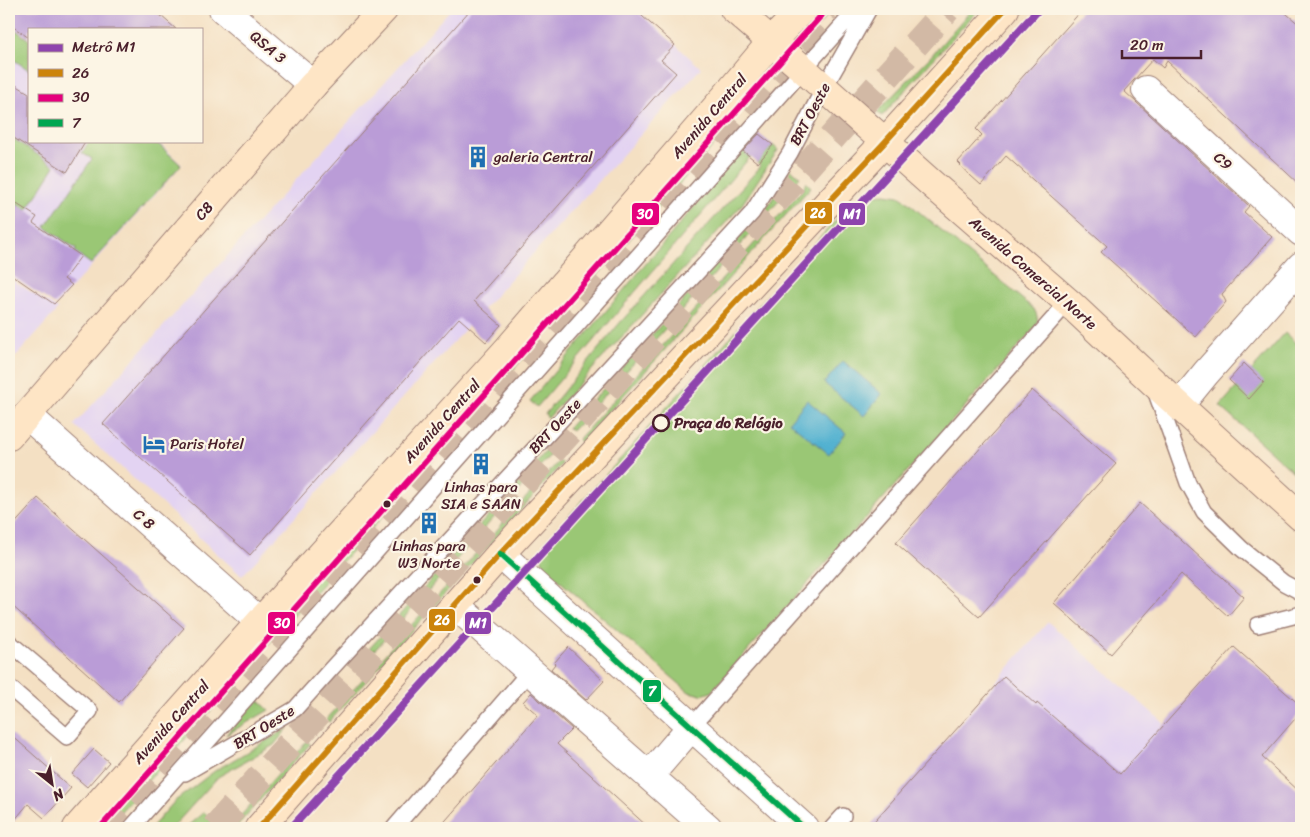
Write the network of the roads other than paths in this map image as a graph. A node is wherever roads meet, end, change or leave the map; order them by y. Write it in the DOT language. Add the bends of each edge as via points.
graph roads {
  1 [pos="223,9"];
  2 [pos="384,9"];
  3 [pos="734,9"];
  4 [pos="802,9"];
  5 [pos="857,9"];
  6 [pos="869,9"];
  7 [pos="1005,9"];
  8 [pos="787,55"];
  9 [pos="314,85"];
  10 [pos="824,88"];
  11 [pos="1146,90"];
  12 [pos="876,134"];
  13 [pos="1301,232"];
  14 [pos="1301,266"];
  15 [pos="1068,302"];
  16 [pos="1152,381"];
  17 [pos="1180,406"];
  18 [pos="27,416"];
  19 [pos="9,436"];
  20 [pos="1301,517"];
  21 [pos="500,554"];
  22 [pos="1301,592"];
  23 [pos="455,605"];
  24 [pos="1301,614"];
  25 [pos="260,622"];
  26 [pos="1258,625"];
  27 [pos="9,642"];
  28 [pos="530,671"];
  29 [pos="9,687"];
  30 [pos="692,727"];
  31 [pos="649,776"];
  32 [pos="173,780"];
  33 [pos="843,816"];
  34 [pos="77,828"];
  35 [pos="131,828"];
  36 [pos="259,828"];
  37 [pos="394,828"];
  38 [pos="708,828"];
  39 [pos="804,828"];
  40 [pos="832,828"];
  1 -- 9 [label="street, QSA 3"];
  2 -- 9 [label="main road, C8"];
  3 -- 8 [label="main road, Avenida Comercial Norte"];
  4 -- 8 [label="main road, Avenida Central"];
  5 -- 8 [label="lane, BRT Oeste"];
  6 -- 10 [label="lane, BRT Oeste"];
  7 -- 12 [label="main road"];
  8 -- 10 [label="main road, Avenida Comercial Norte"];
  8 -- 25 [label="main road, Avenida Central" via="726,96 508,349"];
  8 -- 32 [label="lane, BRT Oeste"];
  9 -- 18 [label="main road, C8"];
  10 -- 12 [label="main road, Avenida Comercial Norte"];
  10 -- 32 [label="lane, BRT Oeste" via="790,153 752,213 295,710"];
  11 -- 13 [label="street, C9"];
  12 -- 15 [label="main road, Avenida Comercial Norte"];
  12 -- 21 [label="main road"];
  14 -- 17 [label="street"];
  15 -- 16 [label="main road, Avenida Comercial Norte"];
  15 -- 30 [label="lane"];
  16 -- 17 [label="main road, Avenida Comercial Norte"];
  16 -- 22 [label="lane" via="1188,483 1204,512 1249,555 1284,583"];
  17 -- 20 [label="main road, Avenida Comercial Norte"];
  18 -- 19 [label="main road, C8"];
  18 -- 25 [label="street, C 8"];
  21 -- 23 [label="main road"];
  21 -- 30 [label="street"];
  23 -- 28 [label="street"];
  23 -- 36 [label="main road"];
  24 -- 26 [label="lane"];
  25 -- 34 [label="main road, Avenida Central"];
  27 -- 29 [label="lane" via="90,711 67,738"];
  28 -- 31 [label="street"];
  28 -- 37 [label="lane"];
  30 -- 31 [label="street"];
  30 -- 39 [label="street"];
  31 -- 38 [label="street"];
  32 -- 35 [label="lane, BRT Oeste"];
  33 -- 40 [label="lane"];
}
